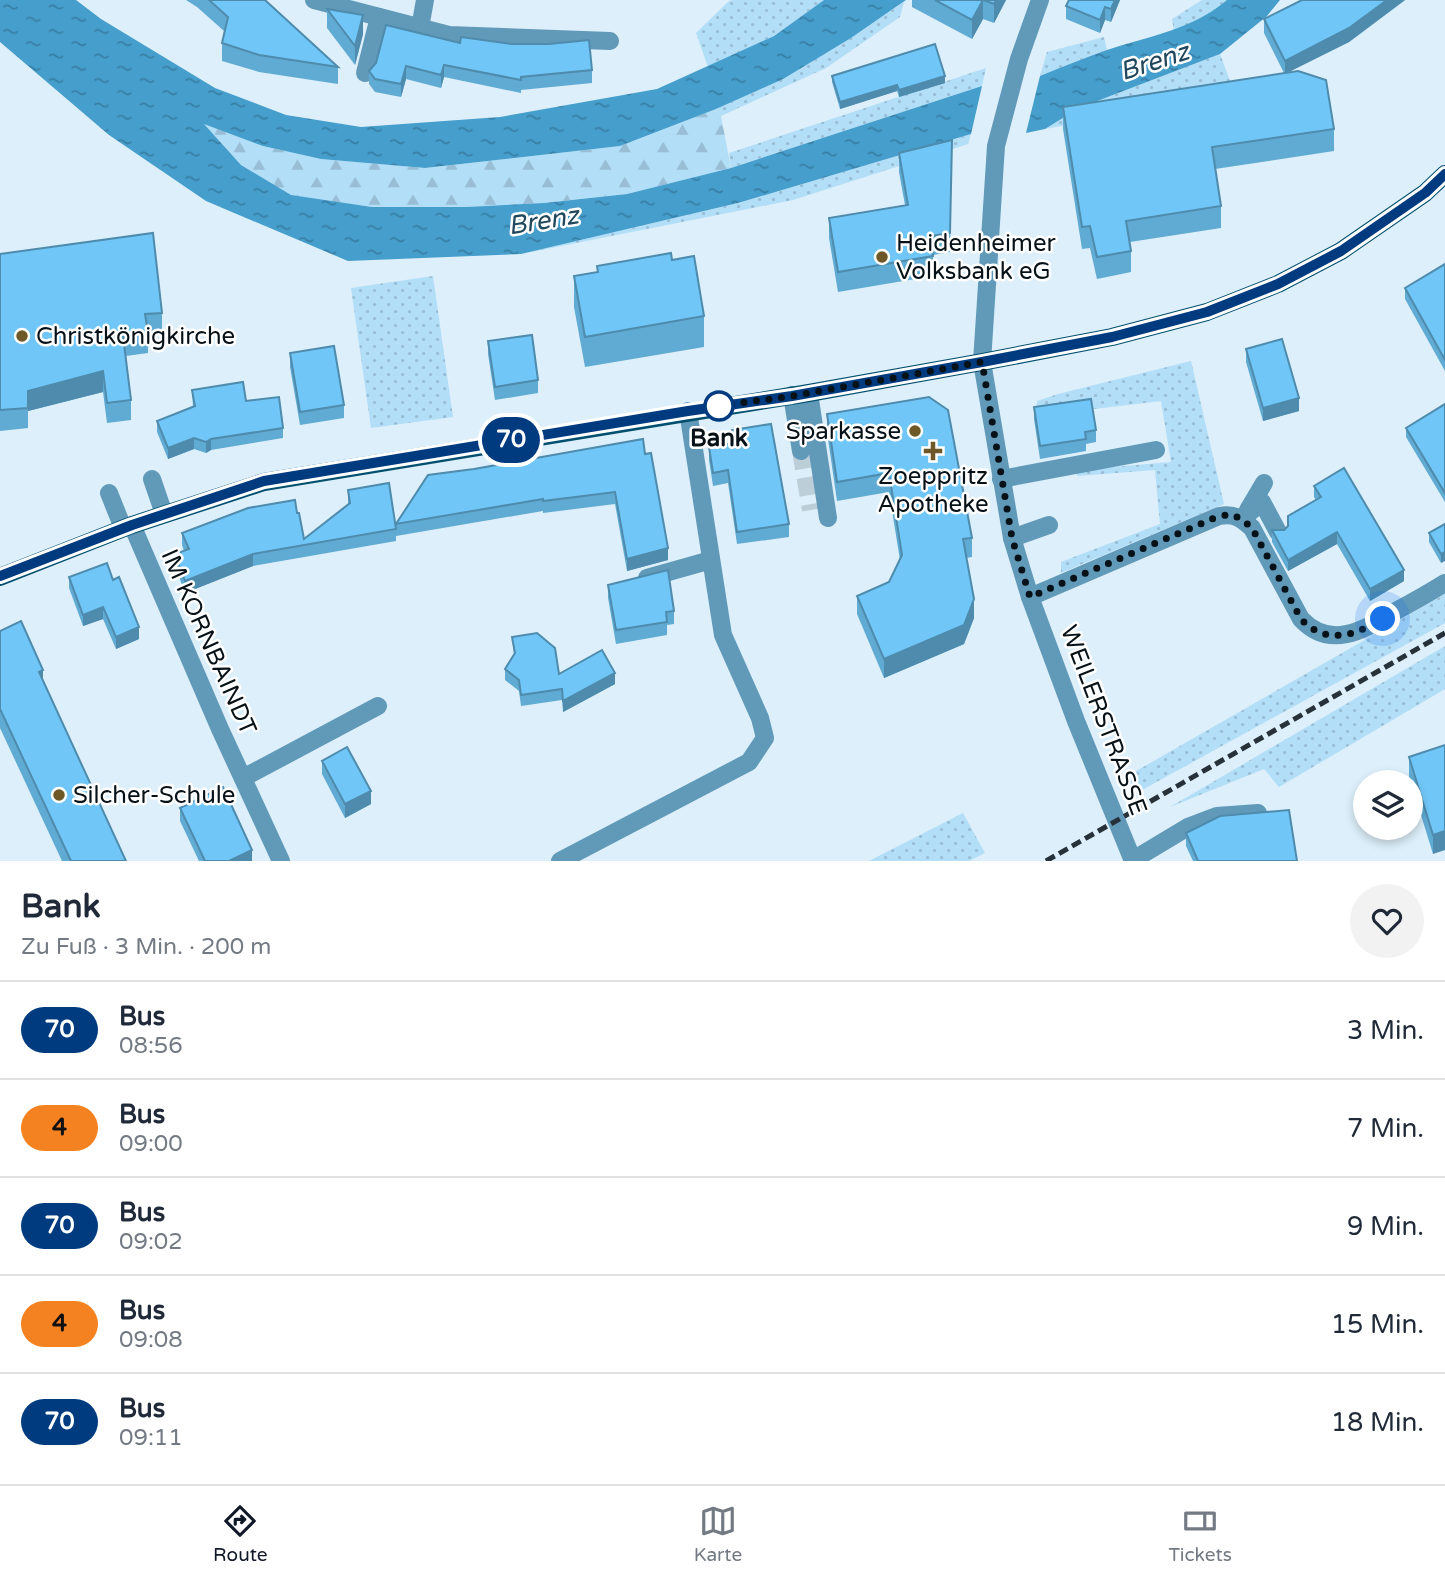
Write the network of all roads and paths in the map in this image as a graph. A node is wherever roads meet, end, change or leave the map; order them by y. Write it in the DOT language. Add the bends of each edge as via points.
graph roads {
  1 [pos="314,0"];
  2 [pos="425,0"];
  3 [pos="1040,0"];
  4 [pos="347,4"];
  5 [pos="379,17"];
  6 [pos="420,28"];
  7 [pos="610,41"];
  8 [pos="365,73"];
  9 [pos="1445,174"];
  10 [pos="982,362"];
  11 [pos="801,394"];
  12 [pos="688,411"];
  13 [pos="1156,450"];
  14 [pos="801,451"];
  15 [pos="152,479"];
  16 [pos="1000,480"];
  17 [pos="1264,483"];
  18 [pos="109,493"];
  19 [pos="164,514"];
  20 [pos="828,518"];
  21 [pos="1242,519"];
  22 [pos="1049,525"];
  23 [pos="127,526"];
  24 [pos="1278,532"];
  25 [pos="1012,538"];
  26 [pos="711,559"];
  27 [pos="0,577"];
  28 [pos="634,581"];
  29 [pos="1445,583"];
  30 [pos="1030,597"];
  31 [pos="378,706"];
  32 [pos="243,778"];
  33 [pos="1277,812"];
  34 [pos="281,861"];
  35 [pos="560,861"];
  36 [pos="1133,861"];
  1 -- 4 [label="street"];
  2 -- 6 [label="street"];
  3 -- 10 [label="street, WEILERSTRASSE" via="996,146"];
  4 -- 5 [label="street"];
  5 -- 6 [label="street"];
  5 -- 8 [label="street"];
  6 -- 7 [label="street" via="449,36"];
  9 -- 10 [label="main road" via="1365,236 1278,284 1207,312 1112,337"];
  10 -- 11 [label="main road"];
  10 -- 16 [label="street, WEILERSTRASSE"];
  11 -- 12 [label="main road"];
  11 -- 14 [label="street"];
  11 -- 20 [label="street"];
  12 -- 19 [label="main road" via="264,481"];
  12 -- 26 [label="street"];
  13 -- 16 [label="street"];
  15 -- 19 [label="street"];
  16 -- 25 [label="street, WEILERSTRASSE"];
  17 -- 21 [label="street"];
  18 -- 23 [label="street, IM KORNBAINDT"];
  19 -- 23 [label="main road"];
  21 -- 24 [label="street" via="1262,502"];
  21 -- 29 [label="street" via="1252,528 1301,619 1327,635 1360,632"];
  21 -- 30 [label="street" via="1231,514 1219,516"];
  22 -- 25 [label="street"];
  23 -- 27 [label="main road"];
  23 -- 32 [label="street, IM KORNBAINDT"];
  25 -- 30 [label="street, WEILERSTRASSE"];
  26 -- 28 [label="street"];
  26 -- 35 [label="street" via="723,635 761,718 765,738 749,762"];
  30 -- 36 [label="street, WEILERSTRASSE"];
  31 -- 32 [label="street, IM KORNBAINDT"];
  32 -- 34 [label="street, IM KORNBAINDT"];
  33 -- 36 [label="street" via="1217,816 1188,827"];
}
